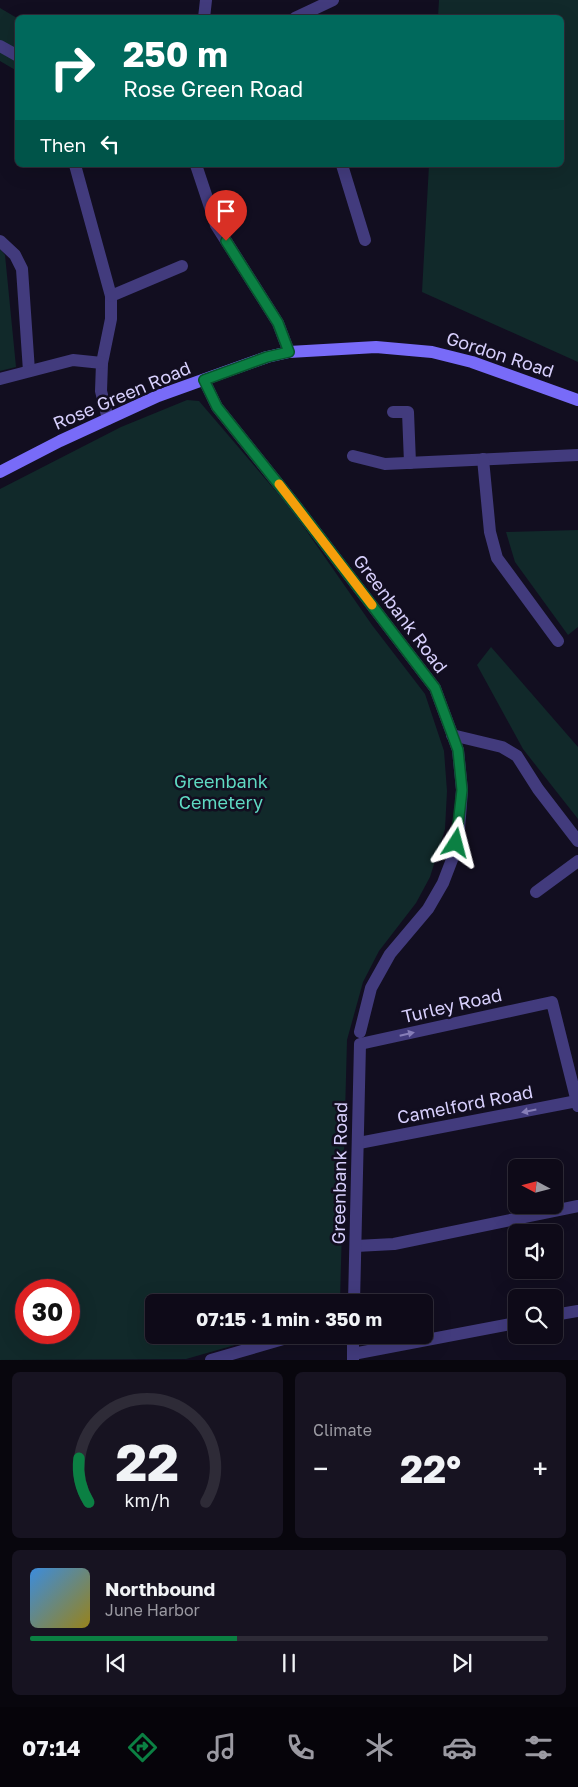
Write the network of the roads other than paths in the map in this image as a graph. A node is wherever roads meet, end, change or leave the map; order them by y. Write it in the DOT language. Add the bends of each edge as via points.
graph roads {
  1 [pos="206,0"];
  2 [pos="332,0"];
  3 [pos="204,15"];
  4 [pos="301,15"];
  5 [pos="0,46"];
  6 [pos="15,54"];
  7 [pos="77,167"];
  8 [pos="197,167"];
  9 [pos="343,167"];
  10 [pos="0,240"];
  11 [pos="365,240"];
  12 [pos="182,266"];
  13 [pos="111,296"];
  14 [pos="289,352"];
  15 [pos="102,363"];
  16 [pos="29,371"];
  17 [pos="0,379"];
  18 [pos="204,380"];
  19 [pos="578,400"];
  20 [pos="392,412"];
  21 [pos="108,418"];
  22 [pos="578,455"];
  23 [pos="353,456"];
  24 [pos="483,460"];
  25 [pos="410,462"];
  26 [pos="0,472"];
  27 [pos="558,641"];
  28 [pos="452,735"];
  29 [pos="578,841"];
  30 [pos="578,860"];
  31 [pos="536,892"];
  32 [pos="360,1038"];
  33 [pos="578,1051"];
  34 [pos="565,1054"];
  35 [pos="577,1104"];
  36 [pos="359,1143"];
  37 [pos="578,1206"];
  38 [pos="356,1246"];
  39 [pos="354,1294"];
  40 [pos="578,1311"];
  41 [pos="563,1314"];
  42 [pos="508,1324"];
  43 [pos="266,1344"];
  44 [pos="353,1344"];
  45 [pos="353,1357"];
  46 [pos="210,1360"];
  1 -- 3 [label="street"];
  2 -- 4 [label="street"];
  5 -- 6 [label="street"];
  7 -- 13 [label="street"];
  8 -- 14 [label="street" via="216,225 278,323"];
  9 -- 11 [label="street"];
  10 -- 16 [label="street" via="15,255 22,269"];
  12 -- 13 [label="street"];
  13 -- 15 [label="street" via="111,319"];
  14 -- 18 [label="main road, Rose Green Road"];
  14 -- 19 [label="main road, Gordon Road" via="376,347 432,352 472,362"];
  15 -- 16 [label="street" via="73,360"];
  15 -- 21 [label="street" via="101,391"];
  16 -- 17 [label="street"];
  18 -- 21 [label="main road, Rose Green Road"];
  18 -- 28 [label="street, Greenbank Road" via="217,407 435,688"];
  20 -- 25 [label="street" via="408,412"];
  21 -- 26 [label="main road, Rose Green Road"];
  22 -- 24 [label="street"];
  23 -- 25 [label="street" via="385,464"];
  24 -- 25 [label="street"];
  24 -- 27 [label="street" via="490,532 497,558"];
  28 -- 29 [label="street" via="490,743 517,756"];
  28 -- 32 [label="street, Greenbank Road" via="458,750 462,790 453,856 428,909 390,954 371,988"];
  30 -- 31 [label="street"];
  32 -- 34 [label="street, Turley Road, one-way" via="552,1002"];
  32 -- 36 [label="street, Greenbank Road"];
  33 -- 34 [label="street"];
  34 -- 35 [label="street"];
  35 -- 36 [label="street, Camelford Road, one-way"];
  36 -- 38 [label="street, Greenbank Road"];
  37 -- 38 [label="street" via="394,1244"];
  38 -- 39 [label="street, Greenbank Road"];
  40 -- 41 [label="street"];
  42 -- 45 [label="street"];
  43 -- 46 [label="street"];
  44 -- 45 [label="street"];
}
